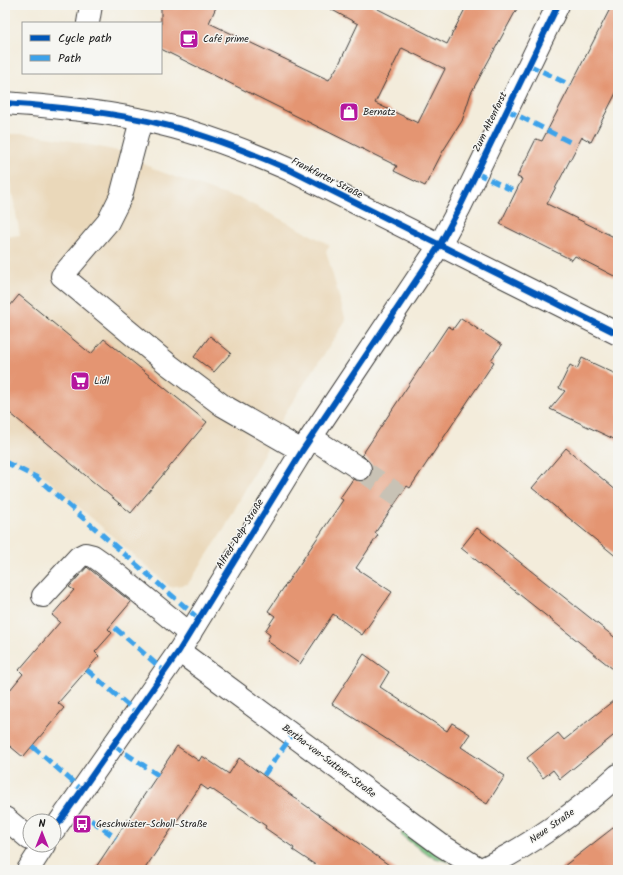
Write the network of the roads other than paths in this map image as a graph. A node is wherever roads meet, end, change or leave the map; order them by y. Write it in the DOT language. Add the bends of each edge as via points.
graph roads {
  1 [pos="91,5"];
  2 [pos="558,5"];
  3 [pos="88,22"];
  4 [pos="5,103"];
  5 [pos="141,120"];
  6 [pos="439,246"];
  7 [pos="618,334"];
  8 [pos="307,444"];
  9 [pos="360,469"];
  10 [pos="43,596"];
  11 [pos="184,642"];
  12 [pos="618,775"];
  13 [pos="62,813"];
  14 [pos="5,818"];
  15 [pos="22,829"];
  16 [pos="36,853"];
  17 [pos="28,870"];
  18 [pos="480,870"];
  1 -- 3 [label="street"];
  2 -- 6 [label="street, Zum Altenforst"];
  4 -- 5 [label="street, Frankfurter Straße" via="73,109"];
  5 -- 6 [label="street, Frankfurter Straße" via="195,134 271,162"];
  5 -- 8 [label="street" via="121,196 108,222 62,276 169,365 222,405"];
  6 -- 7 [label="street, Frankfurter Straße"];
  6 -- 8 [label="street, Alfred-Delp-Straße"];
  8 -- 9 [label="street"];
  8 -- 11 [label="street, Alfred-Delp-Straße"];
  10 -- 11 [label="street, Bertha-von-Suttner-Straße" via="79,557 85,554 93,556"];
  11 -- 13 [label="street, Alfred-Delp-Straße"];
  11 -- 18 [label="street, Bertha-von-Suttner-Straße" via="441,844"];
  12 -- 18 [label="street, Neue Straße" via="587,801 525,845"];
  14 -- 15 [label="street"];
  16 -- 17 [label="street, Alfred-Delp-Straße"];
}
